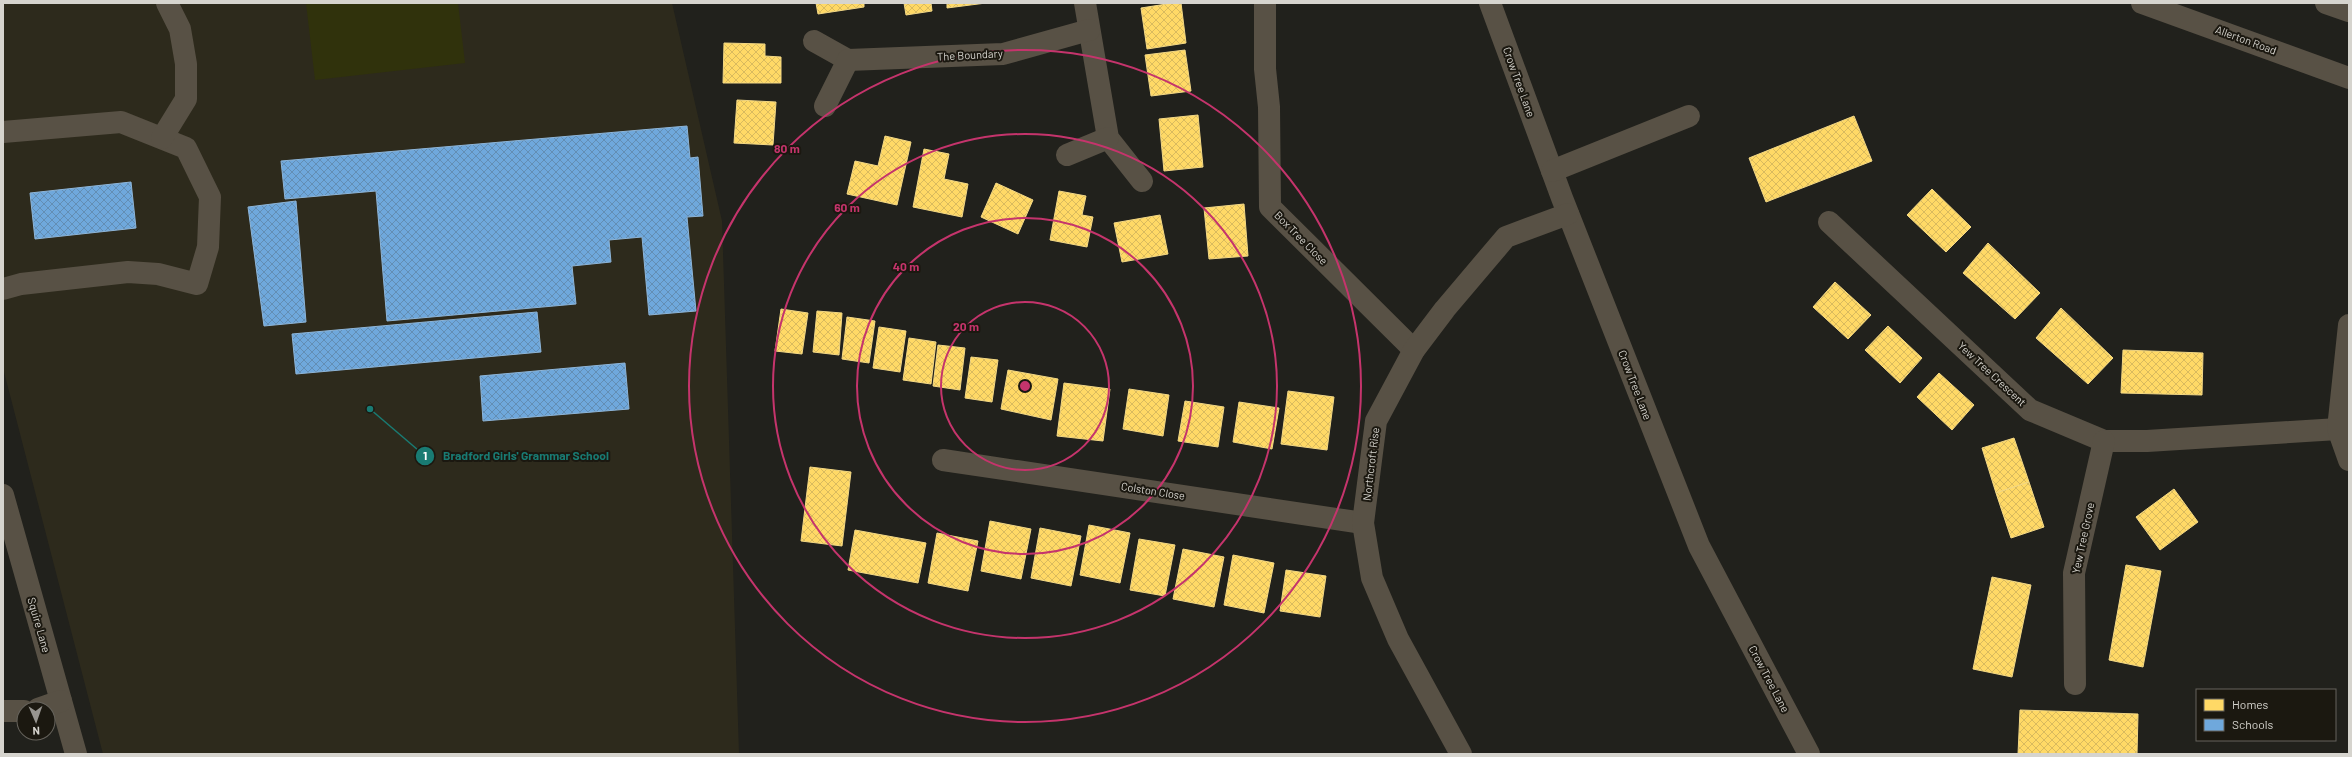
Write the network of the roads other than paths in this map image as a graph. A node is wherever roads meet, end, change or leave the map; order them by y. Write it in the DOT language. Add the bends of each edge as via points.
graph roads {
  1 [pos="167,3"];
  2 [pos="1085,3"];
  3 [pos="1265,3"];
  4 [pos="1490,3"];
  5 [pos="2142,3"];
  6 [pos="1089,30"];
  7 [pos="814,42"];
  8 [pos="848,60"];
  9 [pos="2349,78"];
  10 [pos="825,106"];
  11 [pos="1689,116"];
  12 [pos="3,132"];
  13 [pos="162,138"];
  14 [pos="1108,138"];
  15 [pos="1067,155"];
  16 [pos="1552,171"];
  17 [pos="1142,181"];
  18 [pos="1568,214"];
  19 [pos="1829,222"];
  20 [pos="3,289"];
  21 [pos="2349,325"];
  22 [pos="1414,350"];
  23 [pos="2338,429"];
  24 [pos="2104,440"];
  25 [pos="943,460"];
  26 [pos="2349,460"];
  27 [pos="3,495"];
  28 [pos="1363,523"];
  29 [pos="2075,684"];
  30 [pos="61,701"];
  31 [pos="56,703"];
  32 [pos="3,711"];
  33 [pos="16,711"];
  34 [pos="76,754"];
  35 [pos="1461,754"];
  36 [pos="1809,754"];
  1 -- 13 [label="street" via="180,29 186,64 186,99"];
  2 -- 6 [label="street"];
  3 -- 22 [label="street, Box Tree Close" via="1270,207"];
  4 -- 16 [label="street, Crow Tree Lane"];
  5 -- 9 [label="street, Allerton Road"];
  6 -- 8 [label="street, The Boundary" via="1003,54"];
  6 -- 14 [label="street"];
  7 -- 8 [label="street"];
  8 -- 10 [label="street"];
  11 -- 16 [label="street"];
  12 -- 13 [label="street" via="121,122"];
  13 -- 20 [label="street" via="186,148 210,197 208,246 197,284 158,274 128,272 21,284"];
  14 -- 15 [label="street"];
  14 -- 17 [label="street"];
  16 -- 18 [label="street, Crow Tree Lane"];
  18 -- 22 [label="street, Northcroft Rise" via="1506,237"];
  18 -- 36 [label="street, Crow Tree Lane" via="1699,546"];
  19 -- 24 [label="street, Yew Tree Crescent" via="2030,410"];
  21 -- 23 [label="street"];
  22 -- 28 [label="street, Northcroft Rise" via="1376,421"];
  23 -- 24 [label="street, Yew Tree Crescent" via="2147,441"];
  23 -- 26 [label="street"];
  24 -- 29 [label="street, Yew Tree Grove" via="2074,573"];
  25 -- 28 [label="street, Colston Close"];
  27 -- 30 [label="street, Squire Lane"];
  28 -- 35 [label="street, Northcroft Rise" via="1372,578 1380,598 1398,639"];
  30 -- 31 [label="street"];
  30 -- 34 [label="street, Squire Lane"];
  32 -- 33 [label="street"];
}
